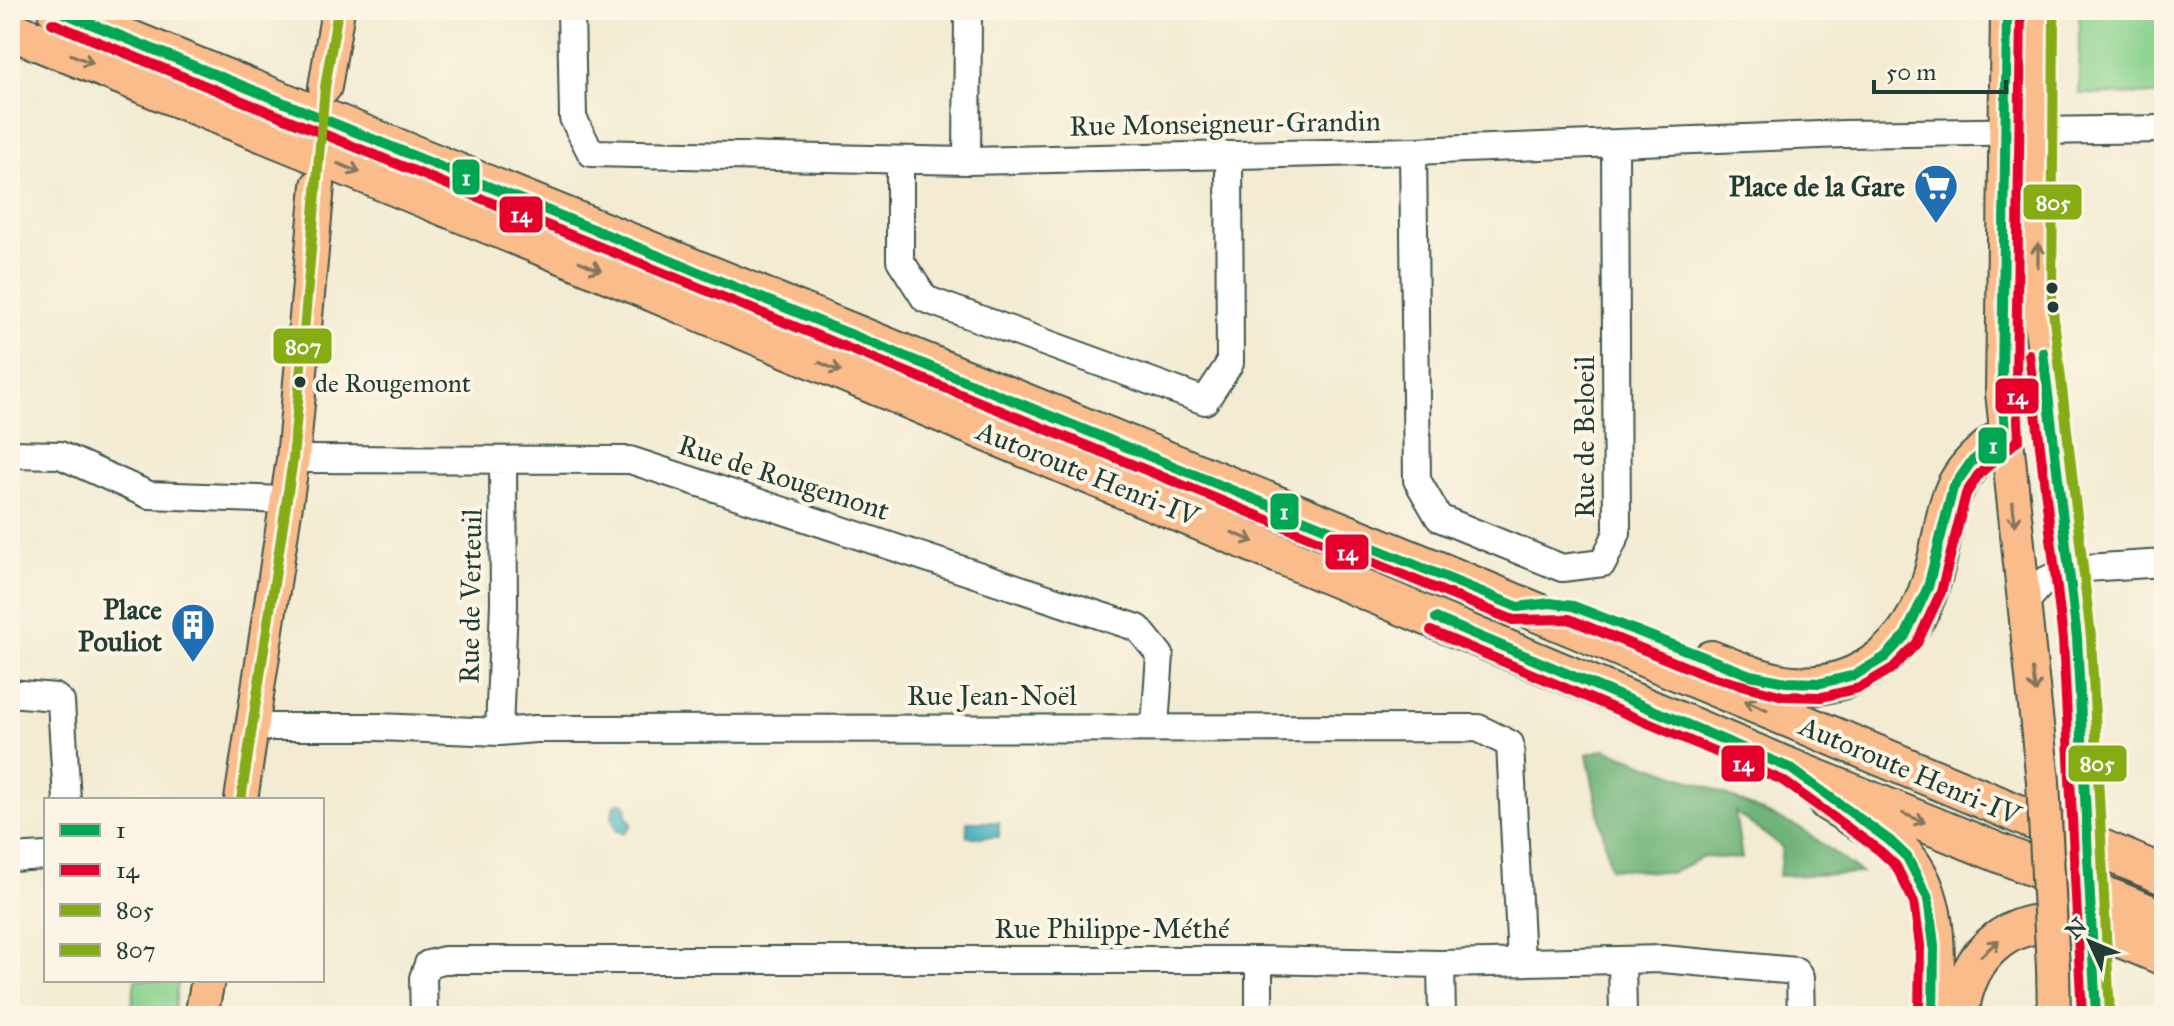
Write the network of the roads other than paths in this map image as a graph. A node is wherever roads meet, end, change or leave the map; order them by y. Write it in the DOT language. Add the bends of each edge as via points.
graph roads {
  1 [pos="57,10"];
  2 [pos="338,10"];
  3 [pos="571,10"];
  4 [pos="968,10"];
  5 [pos="2007,10"];
  6 [pos="2040,10"];
  7 [pos="10,30"];
  8 [pos="325,87"];
  9 [pos="2164,129"];
  10 [pos="2023,134"];
  11 [pos="1615,144"];
  12 [pos="1413,151"];
  13 [pos="1229,155"];
  14 [pos="900,160"];
  15 [pos="967,161"];
  16 [pos="318,185"];
  17 [pos="2005,436"];
  18 [pos="10,454"];
  19 [pos="293,459"];
  20 [pos="503,461"];
  21 [pos="286,500"];
  22 [pos="2164,563"];
  23 [pos="2070,569"];
  24 [pos="2024,604"];
  25 [pos="1518,607"];
  26 [pos="10,693"];
  27 [pos="1155,726"];
  28 [pos="254,727"];
  29 [pos="499,732"];
  30 [pos="1790,768"];
  31 [pos="67,798"];
  32 [pos="241,798"];
  33 [pos="44,856"];
  34 [pos="10,858"];
  35 [pos="2164,875"];
  36 [pos="2164,920"];
  37 [pos="2164,956"];
  38 [pos="1259,960"];
  39 [pos="1521,960"];
  40 [pos="1622,960"];
  41 [pos="1441,964"];
  42 [pos="208,982"];
  43 [pos="2096,1001"];
  44 [pos="201,1016"];
  45 [pos="424,1016"];
  46 [pos="1259,1016"];
  47 [pos="1442,1016"];
  48 [pos="1623,1016"];
  49 [pos="1801,1016"];
  50 [pos="1933,1016"];
  51 [pos="1959,1016"];
  52 [pos="2054,1016"];
  1 -- 25 [label="highway, Autoroute Henri-IV"];
  2 -- 8 [label="main road"];
  3 -- 14 [label="street, Rue Monseigneur-Grandin" via="573,118 591,153"];
  4 -- 15 [label="street"];
  5 -- 10 [label="main road"];
  6 -- 10 [label="main road"];
  7 -- 30 [label="highway, Autoroute Henri-IV, one-way" via="1229,531"];
  9 -- 10 [label="street, Rue Monseigneur-Grandin"];
  10 -- 11 [label="street, Rue Monseigneur-Grandin" via="1844,134"];
  10 -- 17 [label="main road" via="2002,383"];
  23 -- 10 [label="main road, one-way"];
  11 -- 12 [label="street, Rue Monseigneur-Grandin"];
  11 -- 12 [label="street, Rue de Beloeil" via="1617,533 1603,563 1562,568 1439,518 1417,480"];
  12 -- 13 [label="street, Rue Monseigneur-Grandin"];
  13 -- 14 [label="street" via="1230,363 1205,401 925,299 900,260"];
  13 -- 15 [label="street, Rue Monseigneur-Grandin"];
  14 -- 15 [label="street, Rue Monseigneur-Grandin"];
  16 -- 19 [label="main road"];
  17 -- 24 [label="main road, one-way"];
  17 -- 25 [label="highway" via="1957,481 1932,578 1912,625 1887,656 1859,675 1813,685 1774,682 1562,603"];
  18 -- 21 [label="street" via="60,455 149,495"];
  19 -- 20 [label="street, Rue de Rougemont"];
  19 -- 21 [label="main road"];
  20 -- 27 [label="street, Rue de Rougemont" via="630,460 1138,628 1160,655"];
  20 -- 29 [label="street, Rue de Verteuil"];
  21 -- 28 [label="main road"];
  22 -- 23 [label="street"];
  23 -- 24 [label="street" via="2044,581"];
  23 -- 43 [label="main road, bridge"];
  24 -- 52 [label="main road, one-way, bridge" via="2043,782"];
  35 -- 25 [label="highway, Autoroute Henri-IV, one-way"];
  26 -- 31 [label="street" via="61,702"];
  27 -- 29 [label="street, Rue Jean-Noël"];
  27 -- 39 [label="street, Rue Jean-Noël" via="1478,728 1510,744"];
  28 -- 29 [label="street, Rue Jean-Noël"];
  28 -- 32 [label="main road"];
  30 -- 36 [label="highway, Autoroute Henri-IV, one-way"];
  30 -- 50 [label="highway" via="1820,796 1890,842 1921,880 1935,927"];
  33 -- 34 [label="street"];
  51 -- 37 [label="highway, one-way" via="1971,969 1993,944 2038,923 2084,927"];
  38 -- 41 [label="street, Rue Philippe-Méthé"];
  38 -- 45 [label="street, Rue Philippe-Méthé" via="444,960 428,964"];
  38 -- 46 [label="street"];
  39 -- 40 [label="street, Rue Philippe-Méthé"];
  39 -- 41 [label="street, Rue Philippe-Méthé"];
  40 -- 48 [label="street"];
  40 -- 49 [label="street, Rue Philippe-Méthé" via="1796,971"];
  41 -- 47 [label="street"];
  42 -- 44 [label="main road"];
}
